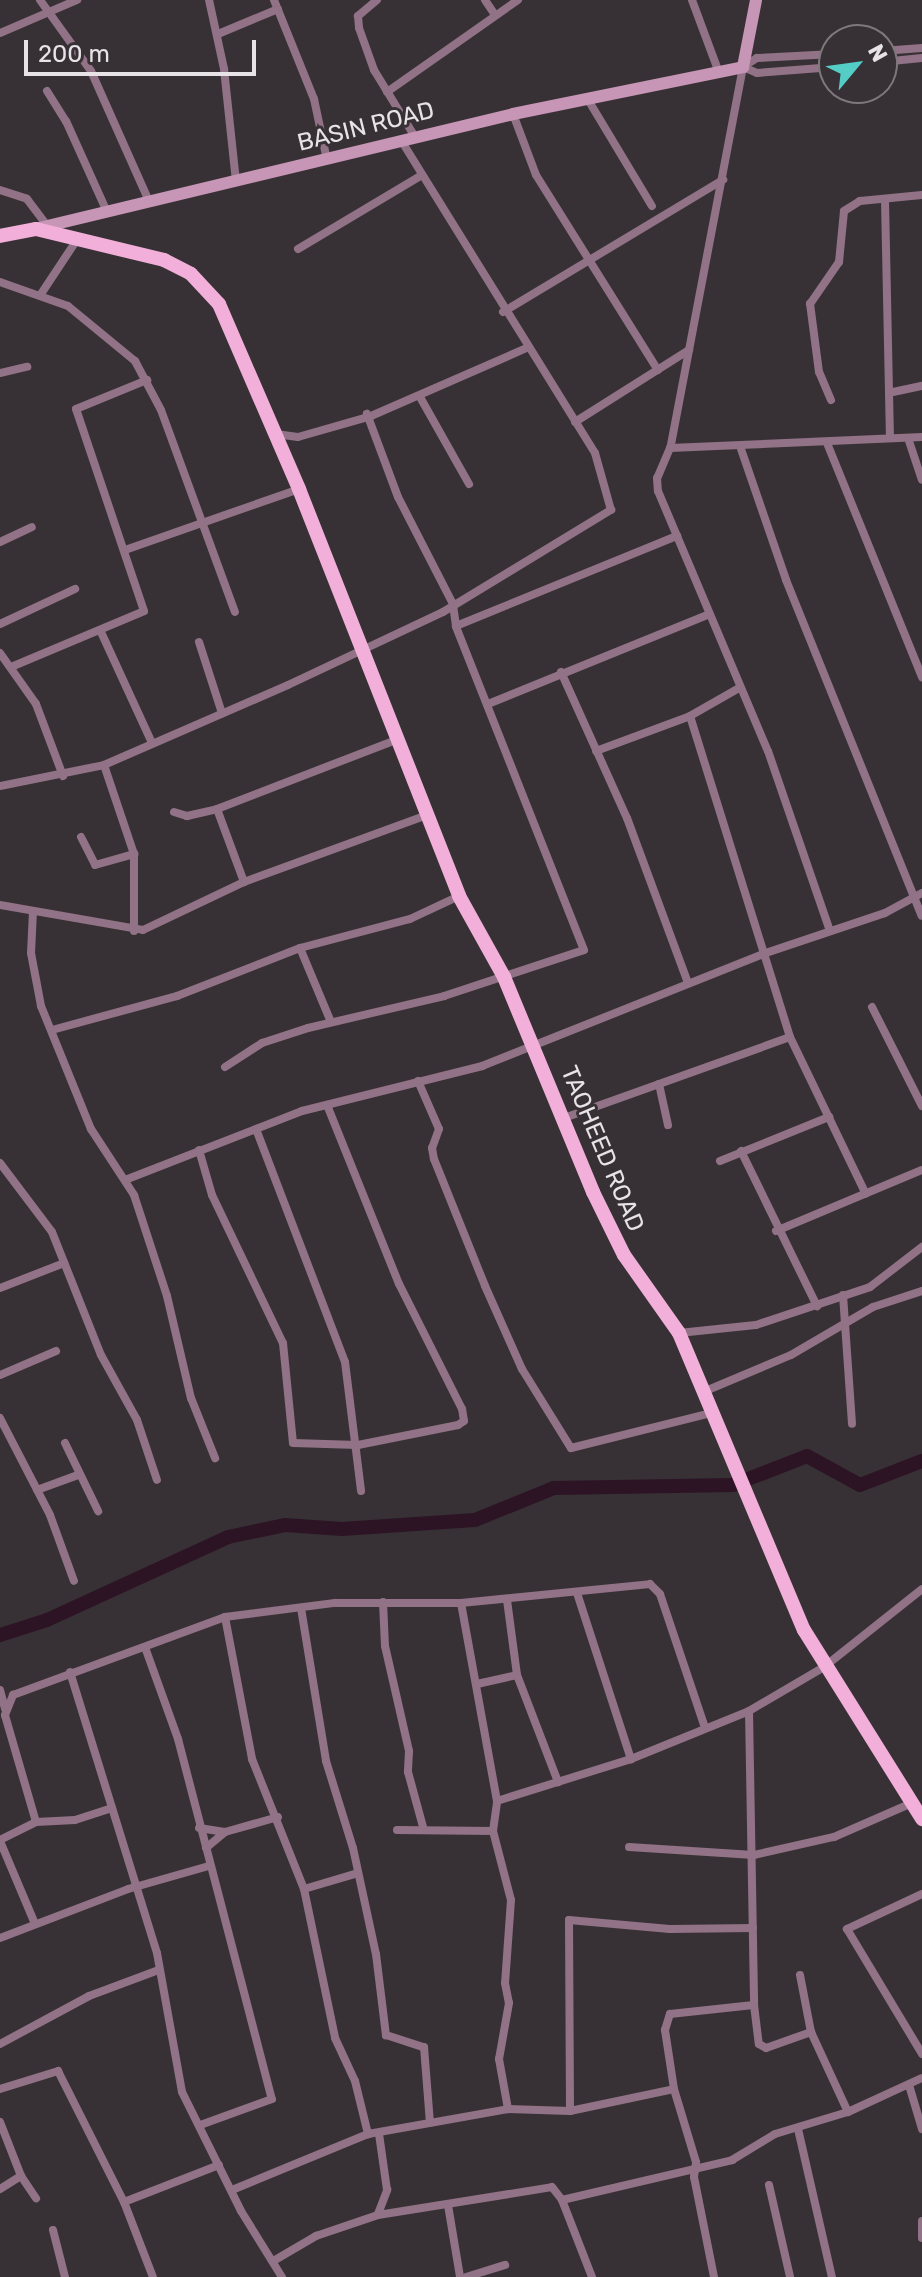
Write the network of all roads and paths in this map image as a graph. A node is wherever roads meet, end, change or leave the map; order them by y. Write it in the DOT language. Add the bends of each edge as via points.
graph roads {
  1 [pos="40,0"];
  2 [pos="77,0"];
  3 [pos="209,0"];
  4 [pos="274,0"];
  5 [pos="377,0"];
  6 [pos="485,0"];
  7 [pos="518,0"];
  8 [pos="692,0"];
  9 [pos="756,0"];
  10 [pos="47,9"];
  11 [pos="278,9"];
  12 [pos="495,15"];
  13 [pos="0,33"];
  14 [pos="218,34"];
  15 [pos="922,48"];
  16 [pos="898,50"];
  17 [pos="818,55"];
  18 [pos="769,57"];
  19 [pos="922,58"];
  20 [pos="898,60"];
  21 [pos="743,67"];
  22 [pos="818,68"];
  23 [pos="718,70"];
  24 [pos="768,73"];
  25 [pos="47,91"];
  26 [pos="387,92"];
  27 [pos="586,97"];
  28 [pos="513,114"];
  29 [pos="415,137"];
  30 [pos="401,140"];
  31 [pos="327,160"];
  32 [pos="419,177"];
  33 [pos="723,180"];
  34 [pos="236,181"];
  35 [pos="0,190"];
  36 [pos="922,195"];
  37 [pos="149,201"];
  38 [pos="885,201"];
  39 [pos="652,206"];
  40 [pos="107,212"];
  41 [pos="42,228"];
  42 [pos="0,236"];
  43 [pos="80,237"];
  44 [pos="298,249"];
  45 [pos="587,261"];
  46 [pos="0,282"];
  47 [pos="41,294"];
  48 [pos="503,312"];
  49 [pos="527,348"];
  50 [pos="689,350"];
  51 [pos="27,367"];
  52 [pos="658,370"];
  53 [pos="0,373"];
  54 [pos="147,380"];
  55 [pos="922,386"];
  56 [pos="893,392"];
  57 [pos="420,397"];
  58 [pos="831,400"];
  59 [pos="367,414"];
  60 [pos="575,422"];
  61 [pos="276,434"];
  62 [pos="922,437"];
  63 [pos="890,438"];
  64 [pos="908,438"];
  65 [pos="827,443"];
  66 [pos="670,448"];
  67 [pos="741,449"];
  68 [pos="922,480"];
  69 [pos="469,484"];
  70 [pos="299,489"];
  71 [pos="206,523"];
  72 [pos="32,527"];
  73 [pos="677,536"];
  74 [pos="0,542"];
  75 [pos="125,550"];
  76 [pos="75,589"];
  77 [pos="453,604"];
  78 [pos="235,612"];
  79 [pos="707,615"];
  80 [pos="0,624"];
  81 [pos="456,626"];
  82 [pos="101,632"];
  83 [pos="199,642"];
  84 [pos="362,649"];
  85 [pos="0,653"];
  86 [pos="11,667"];
  87 [pos="561,672"];
  88 [pos="922,677"];
  89 [pos="739,688"];
  90 [pos="488,704"];
  91 [pos="222,713"];
  92 [pos="690,716"];
  93 [pos="398,739"];
  94 [pos="152,743"];
  95 [pos="596,751"];
  96 [pos="104,765"];
  97 [pos="63,776"];
  98 [pos="0,786"];
  99 [pos="217,809"];
  100 [pos="174,812"];
  101 [pos="427,815"];
  102 [pos="81,837"];
  103 [pos="134,854"];
  104 [pos="244,882"];
  105 [pos="918,895"];
  106 [pos="459,896"];
  107 [pos="0,905"];
  108 [pos="33,911"];
  109 [pos="922,916"];
  110 [pos="134,931"];
  111 [pos="830,931"];
  112 [pos="300,948"];
  113 [pos="763,954"];
  114 [pos="504,977"];
  115 [pos="688,983"];
  116 [pos="872,1007"];
  117 [pos="331,1022"];
  118 [pos="52,1030"];
  119 [pos="790,1037"];
  120 [pos="534,1048"];
  121 [pos="225,1067"];
  122 [pos="418,1081"];
  123 [pos="659,1084"];
  124 [pos="327,1105"];
  125 [pos="922,1106"];
  126 [pos="829,1117"];
  127 [pos="564,1118"];
  128 [pos="668,1125"];
  129 [pos="256,1129"];
  130 [pos="199,1150"];
  131 [pos="741,1151"];
  132 [pos="720,1161"];
  133 [pos="0,1163"];
  134 [pos="922,1170"];
  135 [pos="125,1180"];
  136 [pos="866,1194"];
  137 [pos="776,1231"];
  138 [pos="922,1247"];
  139 [pos="64,1263"];
  140 [pos="0,1288"];
  141 [pos="922,1291"];
  142 [pos="843,1295"];
  143 [pos="817,1306"];
  144 [pos="849,1320"];
  145 [pos="679,1333"];
  146 [pos="56,1351"];
  147 [pos="0,1375"];
  148 [pos="703,1392"];
  149 [pos="711,1413"];
  150 [pos="0,1418"];
  151 [pos="852,1424"];
  152 [pos="12,1441"];
  153 [pos="65,1443"];
  154 [pos="0,1445"];
  155 [pos="358,1445"];
  156 [pos="215,1458"];
  157 [pos="78,1475"];
  158 [pos="157,1480"];
  159 [pos="37,1490"];
  160 [pos="361,1491"];
  161 [pos="98,1511"];
  162 [pos="74,1581"];
  163 [pos="922,1589"];
  164 [pos="577,1593"];
  165 [pos="507,1600"];
  166 [pos="383,1602"];
  167 [pos="461,1603"];
  168 [pos="301,1608"];
  169 [pos="225,1617"];
  170 [pos="146,1650"];
  171 [pos="824,1667"];
  172 [pos="70,1672"];
  173 [pos="517,1675"];
  174 [pos="477,1684"];
  175 [pos="0,1690"];
  176 [pos="5,1709"];
  177 [pos="749,1711"];
  178 [pos="705,1728"];
  179 [pos="631,1759"];
  180 [pos="558,1782"];
  181 [pos="497,1801"];
  182 [pos="912,1803"];
  183 [pos="112,1808"];
  184 [pos="278,1817"];
  185 [pos="922,1819"];
  186 [pos="36,1822"];
  187 [pos="423,1827"];
  188 [pos="199,1828"];
  189 [pos="397,1830"];
  190 [pos="493,1831"];
  191 [pos="225,1832"];
  192 [pos="0,1840"];
  193 [pos="629,1847"];
  194 [pos="206,1848"];
  195 [pos="754,1855"];
  196 [pos="209,1866"];
  197 [pos="358,1873"];
  198 [pos="138,1885"];
  199 [pos="304,1889"];
  200 [pos="922,1894"];
  201 [pos="35,1924"];
  202 [pos="753,1928"];
  203 [pos="0,1938"];
  204 [pos="159,1970"];
  205 [pos="800,1975"];
  206 [pos="754,2005"];
  207 [pos="811,2032"];
  208 [pos="0,2044"];
  209 [pos="922,2054"];
  210 [pos="922,2078"];
  211 [pos="909,2085"];
  212 [pos="0,2089"];
  213 [pos="674,2089"];
  214 [pos="508,2109"];
  215 [pos="570,2111"];
  216 [pos="848,2112"];
  217 [pos="0,2122"];
  218 [pos="430,2123"];
  219 [pos="200,2125"];
  220 [pos="798,2129"];
  221 [pos="922,2129"];
  222 [pos="368,2134"];
  223 [pos="379,2134"];
  224 [pos="219,2165"];
  225 [pos="697,2168"];
  226 [pos="21,2176"];
  227 [pos="769,2185"];
  228 [pos="0,2189"];
  229 [pos="232,2190"];
  230 [pos="36,2198"];
  231 [pos="562,2200"];
  232 [pos="124,2202"];
  233 [pos="448,2205"];
  234 [pos="378,2215"];
  235 [pos="922,2221"];
  236 [pos="53,2230"];
  237 [pos="922,2238"];
  238 [pos="275,2260"];
  239 [pos="505,2265"];
  240 [pos="65,2277"];
  241 [pos="153,2277"];
  242 [pos="282,2277"];
  243 [pos="463,2277"];
  244 [pos="592,2277"];
  245 [pos="714,2277"];
  246 [pos="790,2277"];
  247 [pos="832,2277"];
  1 -- 10 [label="street"];
  2 -- 10 [label="street"];
  3 -- 14 [label="street"];
  4 -- 11 [label="street"];
  5 -- 26 [label="street" via="358,16 359,28"];
  6 -- 12 [label="street"];
  7 -- 12 [label="street"];
  8 -- 23 [label="street"];
  9 -- 21 [label="street"];
  10 -- 13 [label="street"];
  10 -- 37 [label="street" via="91,71"];
  11 -- 14 [label="street"];
  11 -- 31 [label="street" via="314,99"];
  12 -- 26 [label="street"];
  14 -- 34 [label="street"];
  15 -- 16 [label="street"];
  17 -- 18 [label="street, BASIN ROAD"];
  18 -- 21 [label="street, BASIN ROAD"];
  18 -- 24 [label="street"];
  19 -- 20 [label="street"];
  21 -- 23 [label="street, BASIN ROAD"];
  21 -- 24 [label="street, BASIN ROAD"];
  21 -- 33 [label="street"];
  22 -- 24 [label="street, BASIN ROAD"];
  23 -- 27 [label="street, BASIN ROAD"];
  25 -- 40 [label="street"];
  26 -- 29 [label="street"];
  27 -- 28 [label="street, BASIN ROAD"];
  27 -- 39 [label="street"];
  28 -- 29 [label="street, BASIN ROAD"];
  28 -- 45 [label="street" via="536,175"];
  29 -- 30 [label="street, BASIN ROAD"];
  30 -- 31 [label="street, BASIN ROAD"];
  30 -- 32 [label="street"];
  31 -- 34 [label="street, BASIN ROAD"];
  32 -- 44 [label="street"];
  32 -- 48 [label="street"];
  33 -- 45 [label="street"];
  33 -- 50 [label="street"];
  34 -- 37 [label="street, BASIN ROAD"];
  35 -- 41 [label="street" via="27,199"];
  36 -- 38 [label="street"];
  37 -- 40 [label="street, BASIN ROAD"];
  38 -- 56 [label="street"];
  38 -- 58 [label="street" via="860,201 844,211 839,262 810,304 819,372"];
  40 -- 41 [label="street, BASIN ROAD"];
  41 -- 42 [label="main road, BASIN ROAD"];
  41 -- 43 [label="main road, TAOHEED ROAD"];
  43 -- 47 [label="street"];
  43 -- 61 [label="main road, TAOHEED ROAD" via="179,265 205,287 230,324"];
  45 -- 48 [label="street"];
  45 -- 52 [label="street"];
  46 -- 47 [label="street"];
  47 -- 54 [label="street" via="96,325"];
  48 -- 49 [label="street"];
  49 -- 57 [label="street"];
  49 -- 60 [label="street"];
  50 -- 52 [label="street"];
  50 -- 66 [label="street"];
  51 -- 53 [label="street"];
  52 -- 60 [label="street"];
  54 -- 71 [label="street"];
  54 -- 75 [label="street" via="76,409"];
  55 -- 56 [label="street"];
  56 -- 63 [label="street"];
  57 -- 59 [label="street"];
  57 -- 69 [label="street"];
  59 -- 61 [label="street" via="298,437"];
  59 -- 77 [label="street" via="398,497"];
  60 -- 77 [label="street" via="605,478 611,510"];
  61 -- 70 [label="main road, TAOHEED ROAD"];
  62 -- 64 [label="street"];
  63 -- 64 [label="street"];
  63 -- 65 [label="street"];
  64 -- 68 [label="street"];
  65 -- 67 [label="street"];
  65 -- 88 [label="street"];
  66 -- 67 [label="street"];
  66 -- 73 [label="street" via="657,478 658,491"];
  67 -- 105 [label="street" via="786,580"];
  70 -- 71 [label="street"];
  70 -- 84 [label="main road, TAOHEED ROAD"];
  71 -- 75 [label="street"];
  71 -- 78 [label="street"];
  72 -- 74 [label="street"];
  73 -- 79 [label="street"];
  73 -- 81 [label="street"];
  75 -- 82 [label="street" via="144,611"];
  76 -- 80 [label="street"];
  77 -- 81 [label="street"];
  77 -- 84 [label="street"];
  79 -- 87 [label="street"];
  79 -- 89 [label="street"];
  81 -- 90 [label="street"];
  82 -- 86 [label="street"];
  82 -- 94 [label="street"];
  83 -- 91 [label="street"];
  84 -- 91 [label="street"];
  84 -- 93 [label="main road, TAOHEED ROAD"];
  85 -- 86 [label="street"];
  86 -- 97 [label="street" via="47,726"];
  87 -- 90 [label="street"];
  87 -- 95 [label="street"];
  89 -- 92 [label="street"];
  89 -- 111 [label="street" via="768,751"];
  90 -- 114 [label="street" via="584,950"];
  91 -- 94 [label="street"];
  92 -- 95 [label="street"];
  92 -- 113 [label="street"];
  93 -- 99 [label="street"];
  93 -- 101 [label="main road, TAOHEED ROAD"];
  94 -- 96 [label="street"];
  95 -- 115 [label="street" via="627,818"];
  96 -- 97 [label="street"];
  96 -- 103 [label="street"];
  97 -- 98 [label="street"];
  99 -- 100 [label="street" via="187,816"];
  99 -- 104 [label="street"];
  101 -- 104 [label="street"];
  101 -- 106 [label="main road, TAOHEED ROAD"];
  102 -- 103 [label="street" via="95,865"];
  103 -- 110 [label="street"];
  104 -- 110 [label="street" via="181,915"];
  105 -- 109 [label="street"];
  105 -- 111 [label="street" via="885,913"];
  106 -- 112 [label="street" via="410,919"];
  106 -- 114 [label="main road, TAOHEED ROAD"];
  107 -- 108 [label="street"];
  108 -- 110 [label="street"];
  108 -- 118 [label="street" via="34,983"];
  111 -- 113 [label="street"];
  112 -- 117 [label="street"];
  112 -- 118 [label="street" via="177,996"];
  113 -- 115 [label="street"];
  113 -- 119 [label="street"];
  114 -- 117 [label="street"];
  114 -- 120 [label="main road, TAOHEED ROAD"];
  115 -- 120 [label="street"];
  116 -- 125 [label="street"];
  117 -- 121 [label="street" via="262,1043"];
  118 -- 135 [label="street" via="91,1129"];
  119 -- 123 [label="street"];
  119 -- 126 [label="street"];
  120 -- 122 [label="street"];
  120 -- 127 [label="main road, TAOHEED ROAD"];
  122 -- 124 [label="street"];
  122 -- 149 [label="street" via="439,1129 434,1159 485,1286 522,1369 571,1448"];
  123 -- 127 [label="street"];
  123 -- 128 [label="street"];
  124 -- 129 [label="street"];
  124 -- 155 [label="street" via="393,1271 465,1417 458,1425"];
  126 -- 131 [label="street"];
  126 -- 136 [label="street"];
  127 -- 145 [label="main road, TAOHEED ROAD" via="624,1255"];
  129 -- 130 [label="street"];
  129 -- 155 [label="street" via="345,1362"];
  130 -- 135 [label="street"];
  130 -- 155 [label="street" via="212,1195 283,1343 290,1440 300,1447"];
  131 -- 132 [label="street"];
  131 -- 137 [label="street"];
  133 -- 139 [label="street" via="52,1232"];
  134 -- 136 [label="street"];
  135 -- 156 [label="street" via="144,1221 191,1398"];
  136 -- 137 [label="street"];
  137 -- 143 [label="street"];
  138 -- 142 [label="street" via="877,1285"];
  139 -- 140 [label="street"];
  139 -- 158 [label="street" via="101,1355 137,1420"];
  141 -- 144 [label="street"];
  142 -- 143 [label="street"];
  142 -- 144 [label="street"];
  143 -- 145 [label="street" via="756,1325"];
  144 -- 148 [label="street" via="791,1355"];
  144 -- 151 [label="street"];
  145 -- 148 [label="main road, TAOHEED ROAD"];
  146 -- 147 [label="street"];
  148 -- 149 [label="main road, TAOHEED ROAD"];
  149 -- 171 [label="main road, TAOHEED ROAD" via="751,1513"];
  150 -- 152 [label="street"];
  152 -- 154 [label="street"];
  152 -- 159 [label="street"];
  153 -- 157 [label="street"];
  155 -- 160 [label="street"];
  157 -- 159 [label="street"];
  157 -- 161 [label="street"];
  159 -- 162 [label="street"];
  163 -- 171 [label="street"];
  164 -- 165 [label="street"];
  164 -- 178 [label="street" via="636,1584 657,1588"];
  164 -- 179 [label="street"];
  165 -- 167 [label="street"];
  165 -- 173 [label="street"];
  166 -- 167 [label="street"];
  166 -- 168 [label="street"];
  166 -- 187 [label="street" via="385,1646"];
  167 -- 174 [label="street"];
  168 -- 169 [label="street"];
  168 -- 197 [label="street" via="326,1761"];
  169 -- 170 [label="street"];
  169 -- 184 [label="street" via="252,1759"];
  170 -- 172 [label="street"];
  170 -- 188 [label="street" via="178,1739"];
  171 -- 177 [label="street"];
  171 -- 182 [label="main road, TAOHEED ROAD"];
  172 -- 176 [label="street" via="24,1688"];
  172 -- 183 [label="street"];
  173 -- 174 [label="street"];
  173 -- 180 [label="street"];
  174 -- 181 [label="street"];
  175 -- 176 [label="street"];
  176 -- 186 [label="street"];
  177 -- 178 [label="street"];
  177 -- 195 [label="street"];
  178 -- 179 [label="street"];
  179 -- 180 [label="street"];
  180 -- 181 [label="street"];
  181 -- 190 [label="street"];
  182 -- 185 [label="main road, TAOHEED ROAD"];
  182 -- 195 [label="street" via="834,1837"];
  183 -- 186 [label="street" via="75,1820"];
  183 -- 198 [label="street"];
  184 -- 191 [label="street"];
  184 -- 199 [label="street"];
  186 -- 192 [label="street"];
  187 -- 189 [label="street"];
  187 -- 190 [label="street"];
  188 -- 191 [label="street"];
  188 -- 194 [label="street"];
  190 -- 214 [label="street" via="511,1900 505,1983 509,2003 499,2059"];
  191 -- 194 [label="street"];
  192 -- 201 [label="street"];
  193 -- 195 [label="street"];
  194 -- 196 [label="street"];
  195 -- 202 [label="street"];
  196 -- 198 [label="street"];
  196 -- 219 [label="street" via="236,1946 272,2099"];
  197 -- 199 [label="street"];
  197 -- 218 [label="street" via="386,2035 424,2047"];
  198 -- 201 [label="street"];
  198 -- 204 [label="street"];
  199 -- 222 [label="street" via="335,2038 355,2081"];
  200 -- 209 [label="street" via="847,1929"];
  201 -- 203 [label="street"];
  202 -- 206 [label="street"];
  202 -- 215 [label="street" via="670,1929 569,1920"];
  204 -- 208 [label="street" via="89,1996"];
  204 -- 219 [label="street" via="174,2070"];
  205 -- 207 [label="street"];
  206 -- 207 [label="street" via="759,2044 766,2048"];
  206 -- 213 [label="street" via="670,2014 665,2030"];
  207 -- 216 [label="street"];
  210 -- 211 [label="street"];
  211 -- 216 [label="street"];
  211 -- 221 [label="street"];
  212 -- 232 [label="street" via="58,2071"];
  213 -- 215 [label="street"];
  213 -- 225 [label="street"];
  214 -- 215 [label="street"];
  214 -- 218 [label="street"];
  216 -- 220 [label="street"];
  217 -- 226 [label="street"];
  218 -- 223 [label="street"];
  219 -- 224 [label="street"];
  220 -- 225 [label="street" via="775,2134 732,2160"];
  220 -- 247 [label="street"];
  222 -- 223 [label="street"];
  222 -- 229 [label="street"];
  223 -- 234 [label="street" via="387,2190"];
  224 -- 229 [label="street"];
  224 -- 232 [label="street"];
  225 -- 231 [label="street"];
  225 -- 245 [label="street"];
  226 -- 228 [label="street"];
  226 -- 230 [label="street"];
  227 -- 246 [label="street"];
  229 -- 238 [label="street"];
  231 -- 233 [label="street" via="552,2187"];
  231 -- 244 [label="street"];
  232 -- 241 [label="street"];
  233 -- 234 [label="street"];
  233 -- 243 [label="street"];
  234 -- 238 [label="street" via="316,2236"];
  235 -- 237 [label="street"];
  236 -- 240 [label="street"];
  238 -- 242 [label="street"];
  239 -- 243 [label="street"];
}
